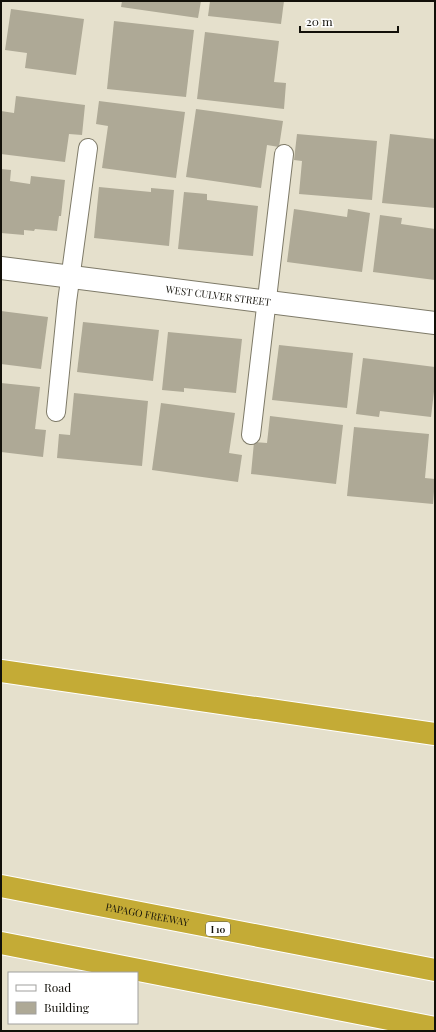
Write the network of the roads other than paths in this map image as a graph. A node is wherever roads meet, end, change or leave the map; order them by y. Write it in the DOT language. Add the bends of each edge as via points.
graph roads {
  1 [pos="88,148"];
  2 [pos="284,154"];
  3 [pos="1,268"];
  4 [pos="70,276"];
  5 [pos="266,301"];
  6 [pos="435,322"];
  7 [pos="56,412"];
  8 [pos="251,435"];
  9 [pos="1,671"];
  10 [pos="435,734"];
  11 [pos="1,886"];
  12 [pos="1,942"];
  13 [pos="435,970"];
  14 [pos="435,1028"];
  1 -- 4 [label="lane"];
  2 -- 5 [label="lane"];
  3 -- 4 [label="street, WEST CULVER STREET"];
  4 -- 5 [label="street, WEST CULVER STREET"];
  4 -- 7 [label="lane"];
  5 -- 6 [label="street, WEST CULVER STREET"];
  5 -- 8 [label="lane"];
  9 -- 10 [label="highway"];
  11 -- 13 [label="highway, PAPAGO FREEWAY / I 10"];
  12 -- 14 [label="highway"];
}
